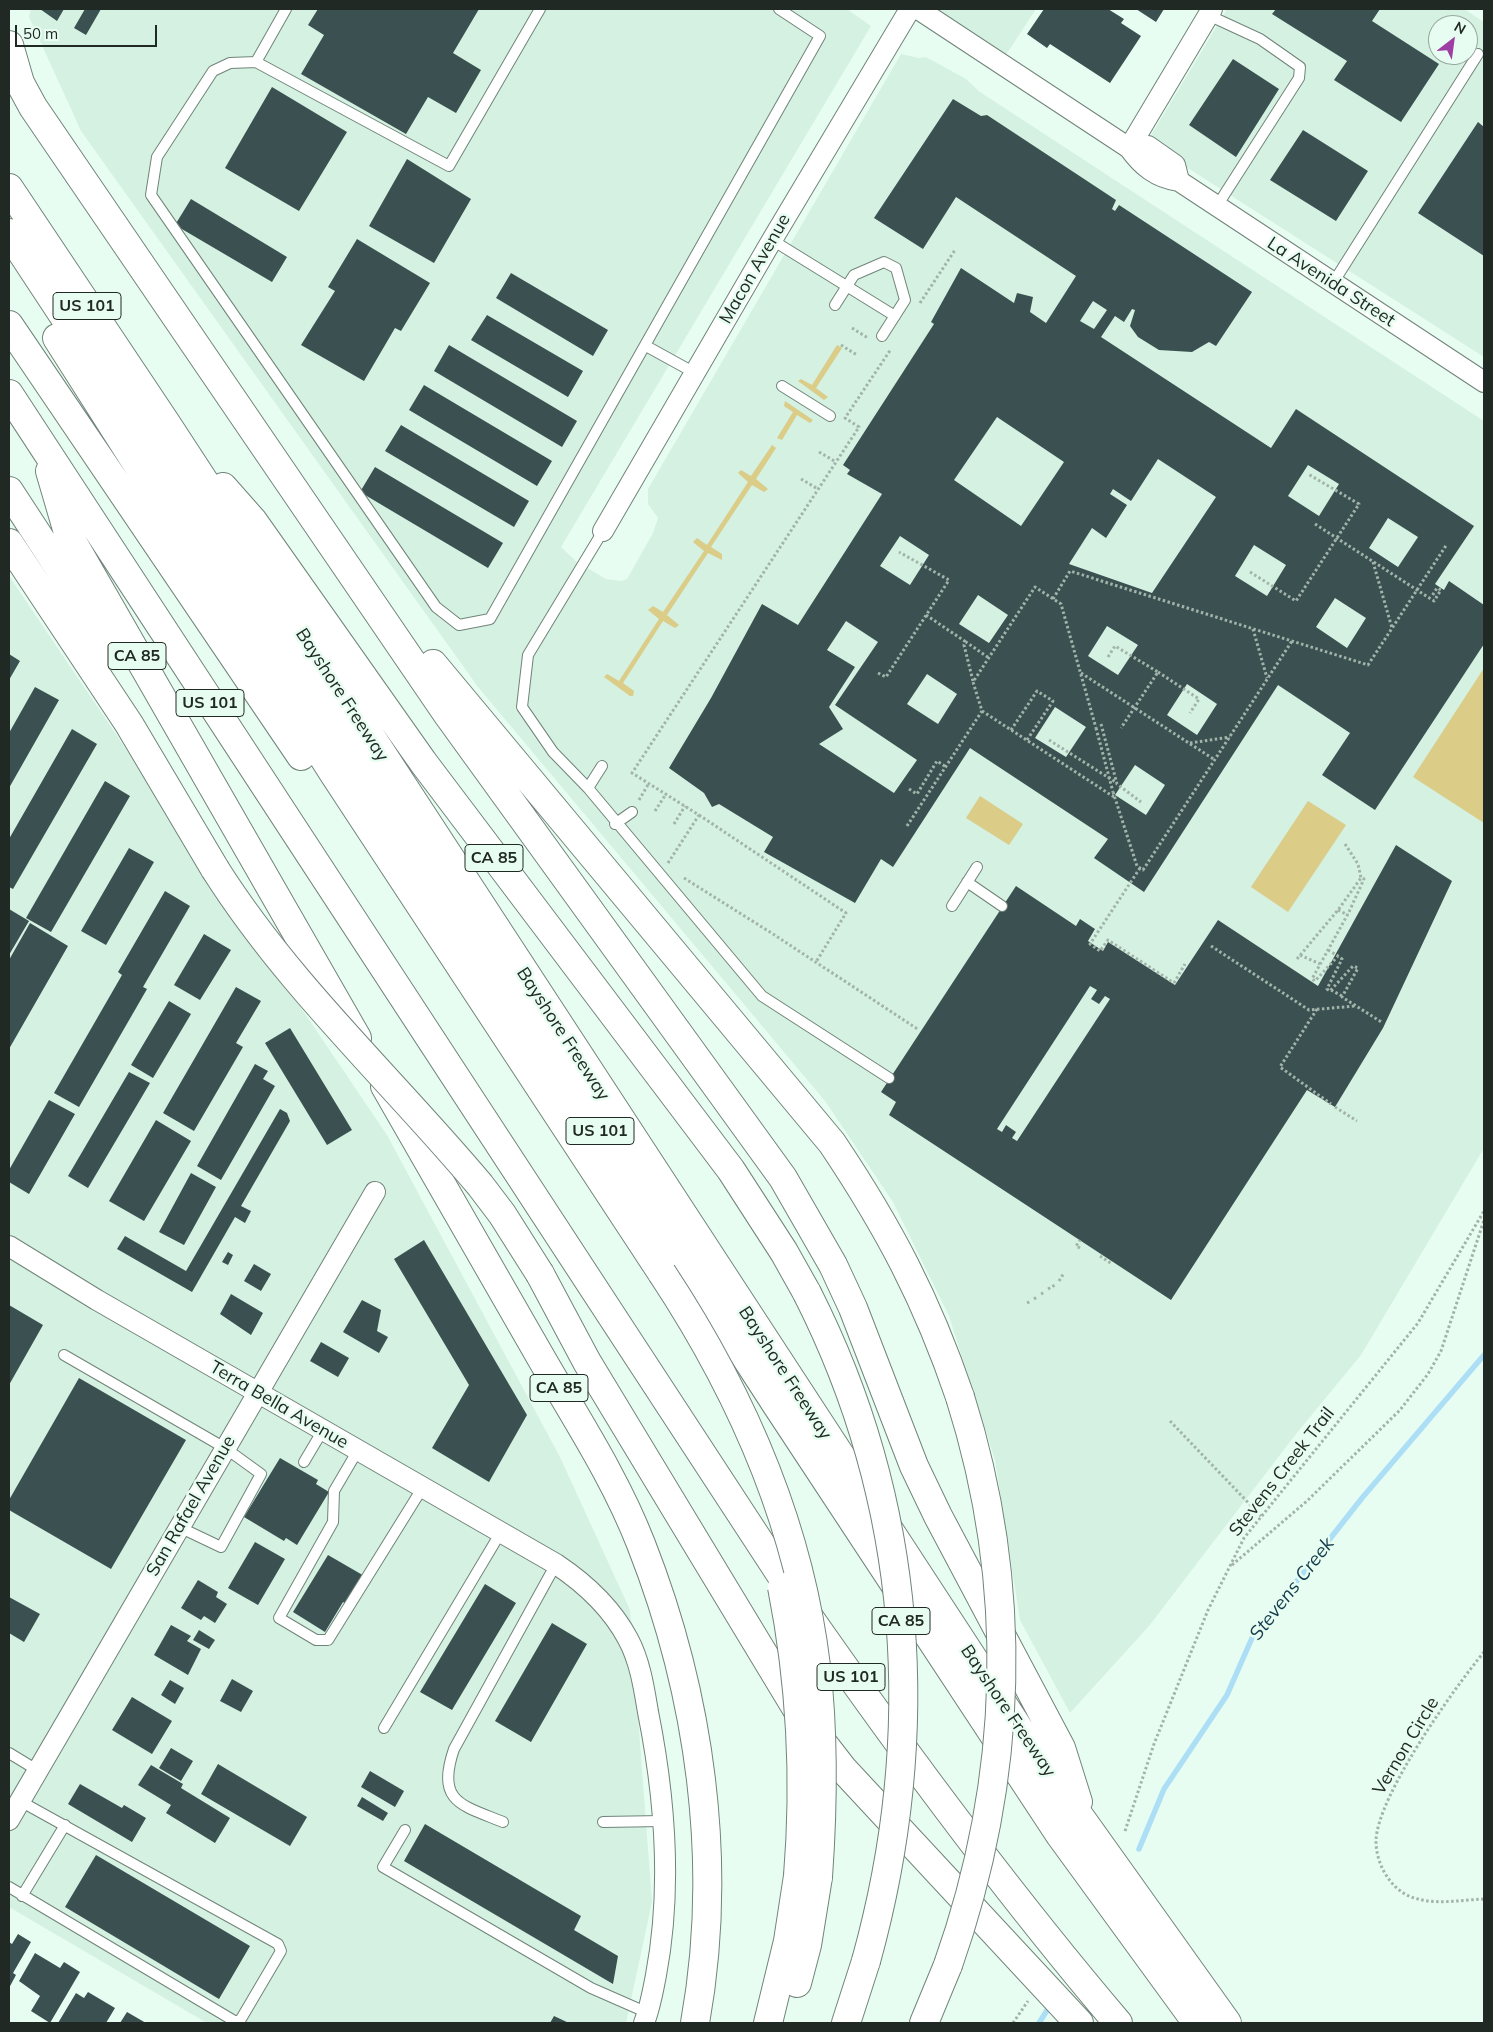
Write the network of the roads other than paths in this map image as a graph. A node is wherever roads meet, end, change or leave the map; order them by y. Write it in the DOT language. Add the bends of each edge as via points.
graph roads {
  1 [pos="286,9"];
  2 [pos="540,9"];
  3 [pos="779,9"];
  4 [pos="920,10"];
  5 [pos="1210,12"];
  6 [pos="9,45"];
  7 [pos="256,62"];
  8 [pos="1471,65"];
  9 [pos="1128,148"];
  10 [pos="9,188"];
  11 [pos="1217,206"];
  12 [pos="9,233"];
  13 [pos="772,240"];
  14 [pos="9,261"];
  15 [pos="1333,283"];
  16 [pos="847,286"];
  17 [pos="835,305"];
  18 [pos="894,316"];
  19 [pos="9,325"];
  20 [pos="882,336"];
  21 [pos="646,346"];
  22 [pos="696,373"];
  23 [pos="1484,382"];
  24 [pos="782,386"];
  25 [pos="9,394"];
  26 [pos="830,416"];
  27 [pos="166,423"];
  28 [pos="43,445"];
  29 [pos="9,491"];
  30 [pos="317,521"];
  31 [pos="603,532"];
  32 [pos="9,542"];
  33 [pos="602,766"];
  34 [pos="588,788"];
  35 [pos="632,812"];
  36 [pos="615,824"];
  37 [pos="977,867"];
  38 [pos="967,882"];
  39 [pos="952,906"];
  40 [pos="1002,906"];
  41 [pos="337,1003"];
  42 [pos="889,1078"];
  43 [pos="375,1192"];
  44 [pos="9,1246"];
  45 [pos="655,1278"];
  46 [pos="64,1355"];
  47 [pos="258,1392"];
  48 [pos="323,1430"];
  49 [pos="225,1448"];
  50 [pos="358,1450"];
  51 [pos="304,1462"];
  52 [pos="423,1487"];
  53 [pos="179,1527"];
  54 [pos="501,1532"];
  55 [pos="554,1562"];
  56 [pos="384,1728"];
  57 [pos="9,1753"];
  58 [pos="38,1770"];
  59 [pos="20,1801"];
  60 [pos="9,1820"];
  61 [pos="662,1821"];
  62 [pos="503,1822"];
  63 [pos="603,1822"];
  64 [pos="65,1824"];
  65 [pos="1085,1824"];
  66 [pos="405,1830"];
  67 [pos="808,1877"];
  68 [pos="9,1888"];
  69 [pos="22,1896"];
  70 [pos="646,2018"];
  71 [pos="695,2023"];
  72 [pos="768,2023"];
  73 [pos="786,2023"];
  74 [pos="846,2023"];
  75 [pos="924,2023"];
  76 [pos="1080,2023"];
  77 [pos="1118,2023"];
  78 [pos="1197,2023"];
  79 [pos="1227,2023"];
  1 -- 7 [label="lane"];
  2 -- 7 [label="lane" via="449,166"];
  3 -- 21 [label="lane" via="820,36"];
  4 -- 9 [label="street, La Avenida Street"];
  4 -- 13 [label="street, Macon Avenue"];
  5 -- 9 [label="street"];
  5 -- 11 [label="lane" via="1300,67 1299,78"];
  6 -- 30 [label="highway" via="20,83 34,107"];
  7 -- 21 [label="lane" via="230,63 213,71 202,85 158,157 152,195 436,607 459,625 490,619"];
  8 -- 15 [label="lane"];
  9 -- 11 [label="street, La Avenida Street" via="1138,162 1163,179 1179,181"];
  10 -- 27 [label="highway, Bayshore Freeway / US 101"];
  11 -- 15 [label="street, La Avenida Street"];
  12 -- 78 [label="highway, US 101" via="1060,1835"];
  13 -- 16 [label="lane"];
  13 -- 22 [label="street, Macon Avenue"];
  14 -- 45 [label="highway"];
  15 -- 23 [label="street, La Avenida Street"];
  16 -- 17 [label="lane"];
  16 -- 18 [label="lane"];
  16 -- 18 [label="lane" via="854,275 884,262 896,268 906,300"];
  18 -- 20 [label="lane"];
  19 -- 45 [label="highway"];
  21 -- 22 [label="lane"];
  22 -- 31 [label="street, Macon Avenue"];
  24 -- 26 [label="lane"];
  25 -- 28 [label="highway, US 101"];
  27 -- 65 [label="highway, Bayshore Freeway / US 101" via="689,1227 1040,1761"];
  27 -- 74 [label="highway, CA 85, bridge" via="253,520 457,808 731,1170 784,1252 840,1362 868,1444 892,1553 901,1622 903,1730 897,1820 884,1893"];
  28 -- 41 [label="highway, CA 85" via="69,536"];
  28 -- 77 [label="highway, US 101" via="804,1610 959,1827"];
  29 -- 41 [label="highway"];
  30 -- 65 [label="highway" via="454,724 758,1141 804,1212 853,1308 914,1466 1061,1748"];
  30 -- 75 [label="highway, bridge" via="509,757 832,1143 885,1225 932,1319 960,1397 981,1470 995,1545 1002,1701 995,1778 972,1892 948,1965"];
  31 -- 34 [label="lane" via="528,655 522,707 553,752"];
  32 -- 76 [label="highway, bridge" via="129,724 236,902 287,970 480,1185 502,1214 540,1274 587,1362 798,1711 843,1769"];
  33 -- 34 [label="lane"];
  34 -- 36 [label="lane"];
  35 -- 36 [label="lane"];
  36 -- 42 [label="lane" via="762,996"];
  37 -- 38 [label="lane"];
  38 -- 39 [label="lane"];
  38 -- 40 [label="lane"];
  41 -- 71 [label="highway, CA 85" via="588,1438 640,1541 659,1593 687,1692 704,1816 706,1939"];
  43 -- 47 [label="street, San Rafael Avenue"];
  44 -- 47 [label="street, Terra Bella Avenue"];
  45 -- 67 [label="highway, bridge" via="697,1327 738,1404 773,1491 800,1580 816,1666 822,1793"];
  46 -- 49 [label="lane"];
  47 -- 48 [label="street, Terra Bella Avenue"];
  47 -- 49 [label="street, San Rafael Avenue"];
  48 -- 50 [label="street, Terra Bella Avenue"];
  48 -- 51 [label="lane"];
  49 -- 53 [label="street, San Rafael Avenue"];
  49 -- 53 [label="lane" via="261,1474 221,1547"];
  50 -- 52 [label="street, Terra Bella Avenue"];
  50 -- 52 [label="lane" via="334,1491 334,1522 279,1618 316,1640 328,1640"];
  52 -- 54 [label="street, Terra Bella Avenue"];
  53 -- 58 [label="street, San Rafael Avenue"];
  54 -- 55 [label="street, Terra Bella Avenue"];
  54 -- 56 [label="lane"];
  55 -- 61 [label="street, Terra Bella Avenue" via="604,1603 629,1642 638,1666 652,1733"];
  55 -- 62 [label="lane" via="454,1749 449,1766 448,1782 452,1796 463,1805"];
  57 -- 58 [label="lane"];
  58 -- 59 [label="street, San Rafael Avenue"];
  59 -- 60 [label="street, San Rafael Avenue"];
  59 -- 64 [label="lane"];
  61 -- 63 [label="lane"];
  61 -- 70 [label="street, Terra Bella Avenue" via="664,1886 660,1947"];
  64 -- 69 [label="lane"];
  64 -- 69 [label="lane" via="278,1944 280,1954 241,2019 236,2022"];
  65 -- 79 [label="highway, Bayshore Freeway / US 101"];
  66 -- 70 [label="lane" via="383,1867"];
  67 -- 72 [label="highway"];
  67 -- 73 [label="highway" via="807,1945"];
  68 -- 69 [label="lane"];
}
